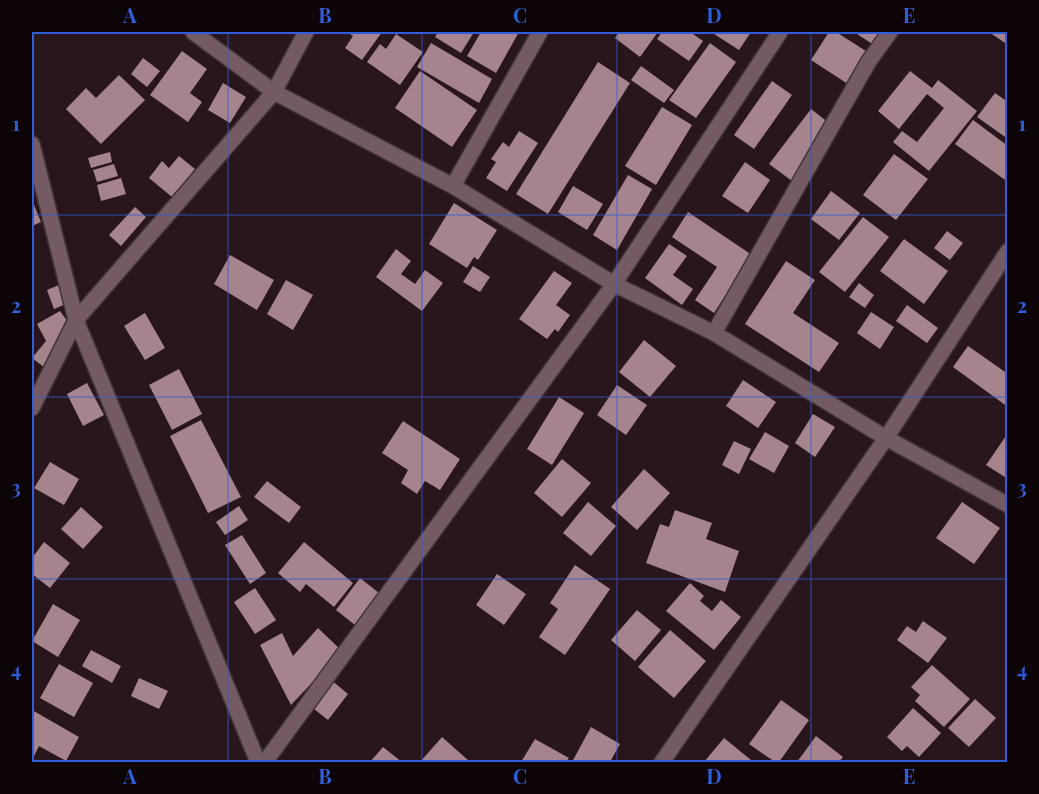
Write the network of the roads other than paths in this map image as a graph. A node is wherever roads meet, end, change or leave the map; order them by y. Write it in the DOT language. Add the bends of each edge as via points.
graph roads {
  1 [pos="193,32"];
  2 [pos="306,32"];
  3 [pos="540,32"];
  4 [pos="780,32"];
  5 [pos="890,32"];
  6 [pos="274,92"];
  7 [pos="32,144"];
  8 [pos="453,186"];
  9 [pos="1008,251"];
  10 [pos="614,284"];
  11 [pos="76,320"];
  12 [pos="714,333"];
  13 [pos="32,408"];
  14 [pos="886,438"];
  15 [pos="1008,505"];
  16 [pos="258,762"];
  17 [pos="266,762"];
  18 [pos="662,762"];
  1 -- 6 [label="street"];
  2 -- 6 [label="street"];
  3 -- 8 [label="street"];
  4 -- 10 [label="street"];
  5 -- 12 [label="street"];
  6 -- 8 [label="street"];
  6 -- 11 [label="street"];
  7 -- 11 [label="street"];
  8 -- 10 [label="street"];
  9 -- 14 [label="street"];
  10 -- 12 [label="street"];
  10 -- 17 [label="street"];
  11 -- 13 [label="street"];
  11 -- 16 [label="street"];
  12 -- 14 [label="street"];
  14 -- 15 [label="street"];
  14 -- 18 [label="street"];
}
